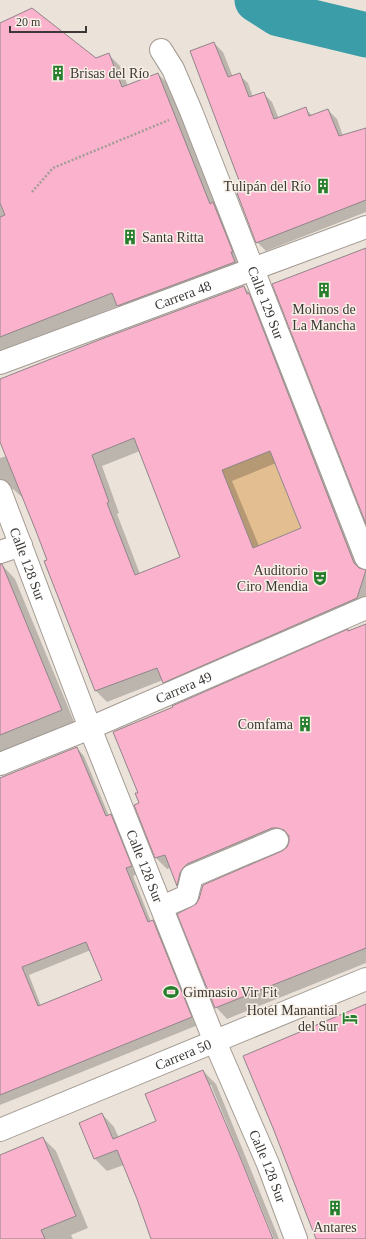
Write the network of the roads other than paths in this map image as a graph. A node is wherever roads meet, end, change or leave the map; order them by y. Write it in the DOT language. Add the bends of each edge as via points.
graph roads {
  1 [pos="160,50"];
  2 [pos="366,227"];
  3 [pos="253,269"];
  4 [pos="0,363"];
  5 [pos="0,491"];
  6 [pos="21,545"];
  7 [pos="0,552"];
  8 [pos="366,558"];
  9 [pos="366,608"];
  10 [pos="90,728"];
  11 [pos="0,764"];
  12 [pos="277,840"];
  13 [pos="162,907"];
  14 [pos="366,980"];
  15 [pos="216,1042"];
  16 [pos="0,1130"];
  17 [pos="296,1239"];
  1 -- 3 [label="main road, Calle 129 Sur" via="176,76"];
  2 -- 3 [label="main road, Carrera 48"];
  3 -- 4 [label="main road, Carrera 48"];
  3 -- 8 [label="main road, Calle 129 Sur"];
  5 -- 6 [label="main road, Calle 128 Sur"];
  6 -- 7 [label="main road"];
  6 -- 10 [label="main road, Calle 128 Sur"];
  9 -- 10 [label="main road, Carrera 49"];
  10 -- 11 [label="main road, Carrera 49"];
  10 -- 13 [label="main road, Calle 128 Sur"];
  12 -- 13 [label="main road" via="192,876 187,896"];
  13 -- 15 [label="main road, Calle 128 Sur"];
  14 -- 15 [label="main road, Carrera 50"];
  15 -- 16 [label="main road, Carrera 50"];
  15 -- 17 [label="main road, Calle 128 Sur" via="268,1164"];
}
